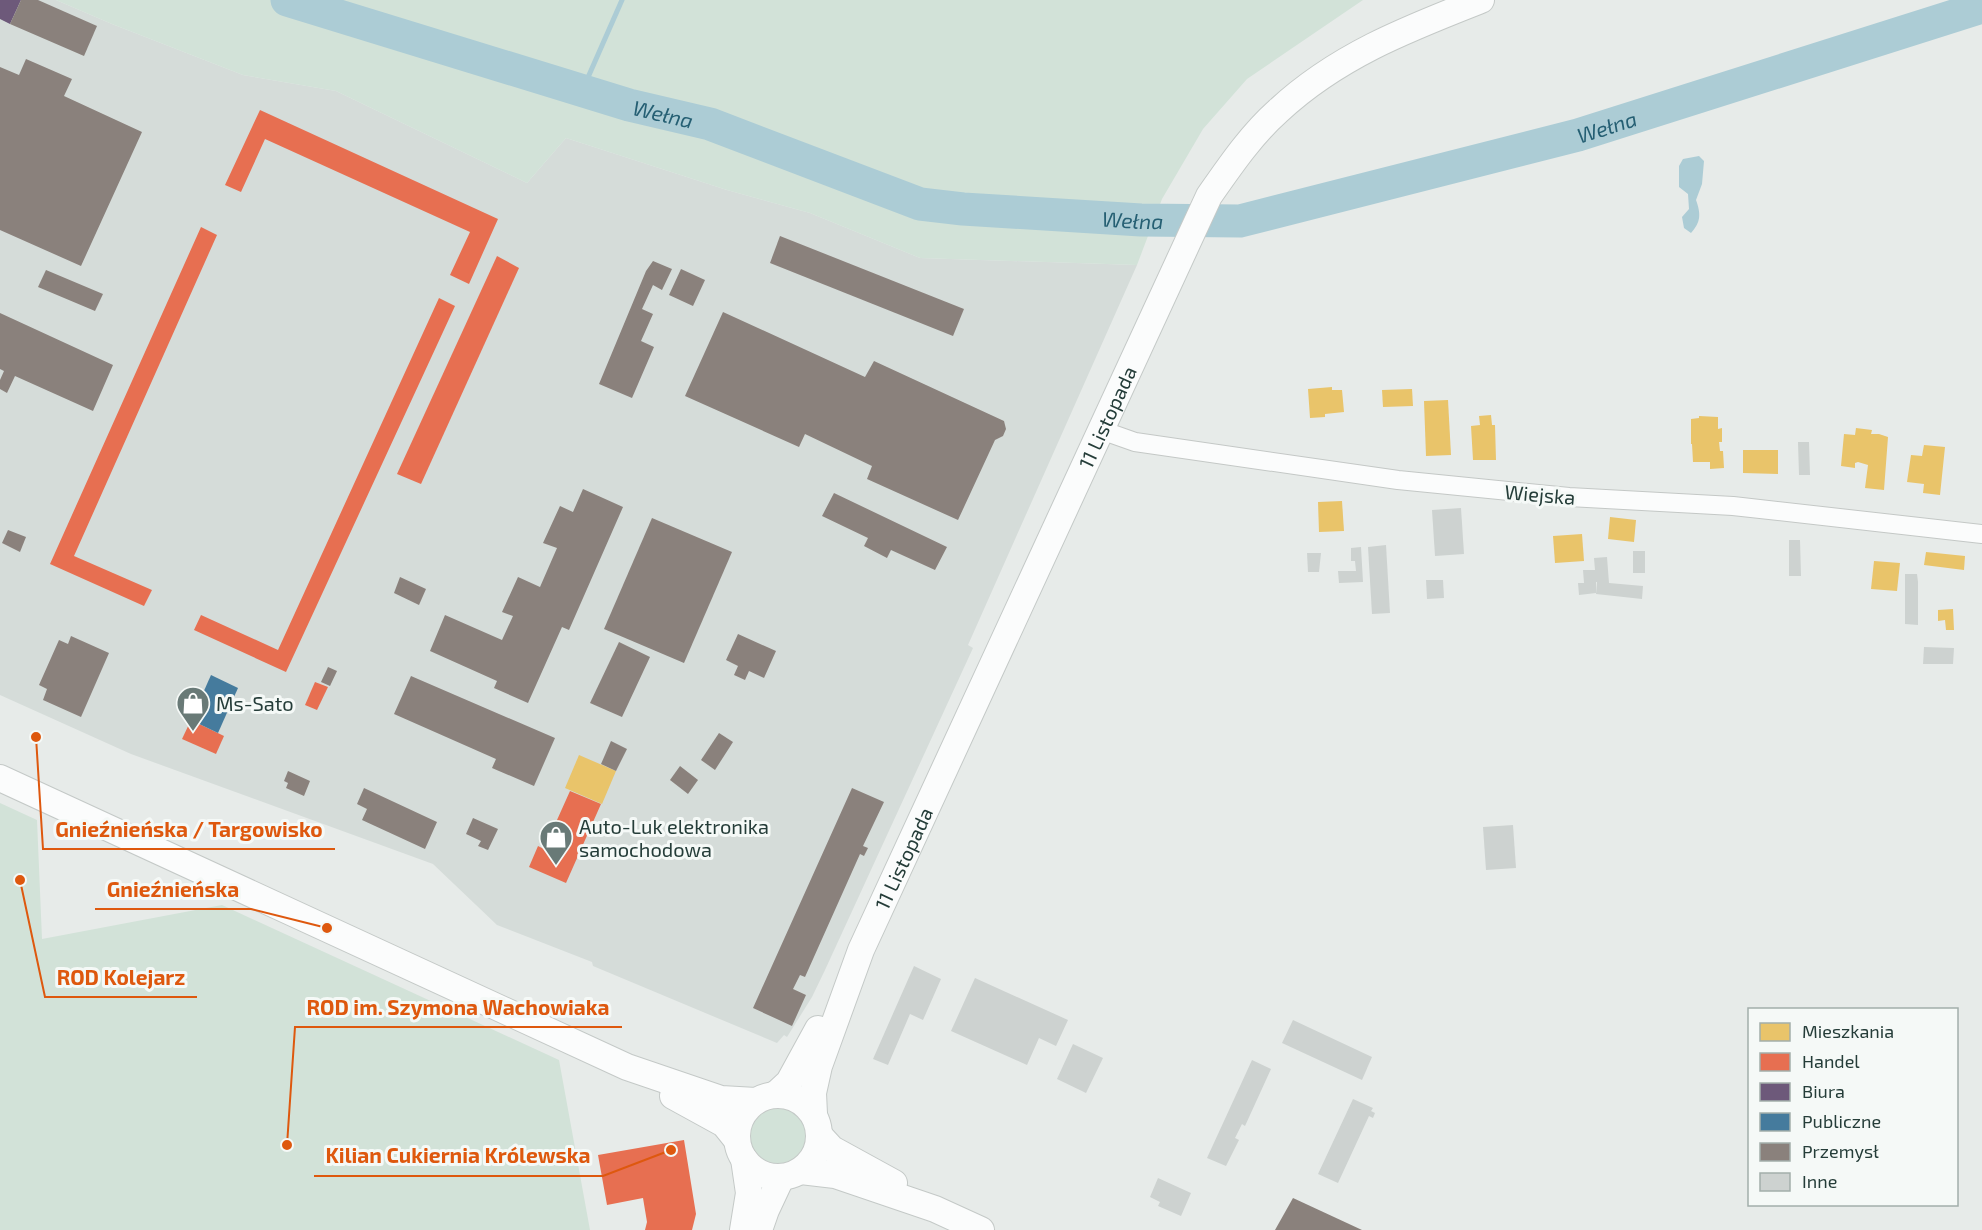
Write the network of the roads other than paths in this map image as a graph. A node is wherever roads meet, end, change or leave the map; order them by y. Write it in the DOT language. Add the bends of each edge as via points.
graph roads {
  1 [pos="1481,0"];
  2 [pos="1101,430"];
  3 [pos="1982,534"];
  4 [pos="0,778"];
  5 [pos="861,950"];
  6 [pos="627,1067"];
  7 [pos="766,1098"];
  8 [pos="817,1125"];
  9 [pos="740,1149"];
  10 [pos="791,1174"];
  11 [pos="935,1209"];
  12 [pos="743,1230"];
  13 [pos="759,1230"];
  14 [pos="981,1230"];
  1 -- 2 [label="main road, 11 Listopada" via="1381,41 1341,63 1304,88 1254,135 1209,196"];
  2 -- 3 [label="street, Wiejska" via="1135,442 1398,480 1569,497 1733,506"];
  2 -- 5 [label="main road, 11 Listopada"];
  4 -- 6 [label="main road"];
  5 -- 7 [label="main road, 11 Listopada" via="789,1082"];
  5 -- 8 [label="main road, 11 Listopada" via="819,1066 813,1093"];
  6 -- 7 [label="main road" via="721,1099"];
  6 -- 9 [label="main road" via="659,1089 713,1116 724,1124"];
  7 -- 8 [label="main road" via="786,1095 797,1099"];
  7 -- 9 [label="main road" via="747,1108 741,1117 737,1128"];
  8 -- 10 [label="main road" via="815,1156"];
  8 -- 11 [label="main road" via="832,1149"];
  9 -- 10 [label="main road" via="760,1173 770,1177"];
  9 -- 12 [label="main road" via="748,1193"];
  10 -- 11 [label="main road" via="836,1175"];
  10 -- 13 [label="main road" via="769,1201"];
  11 -- 14 [label="main road"];
}
